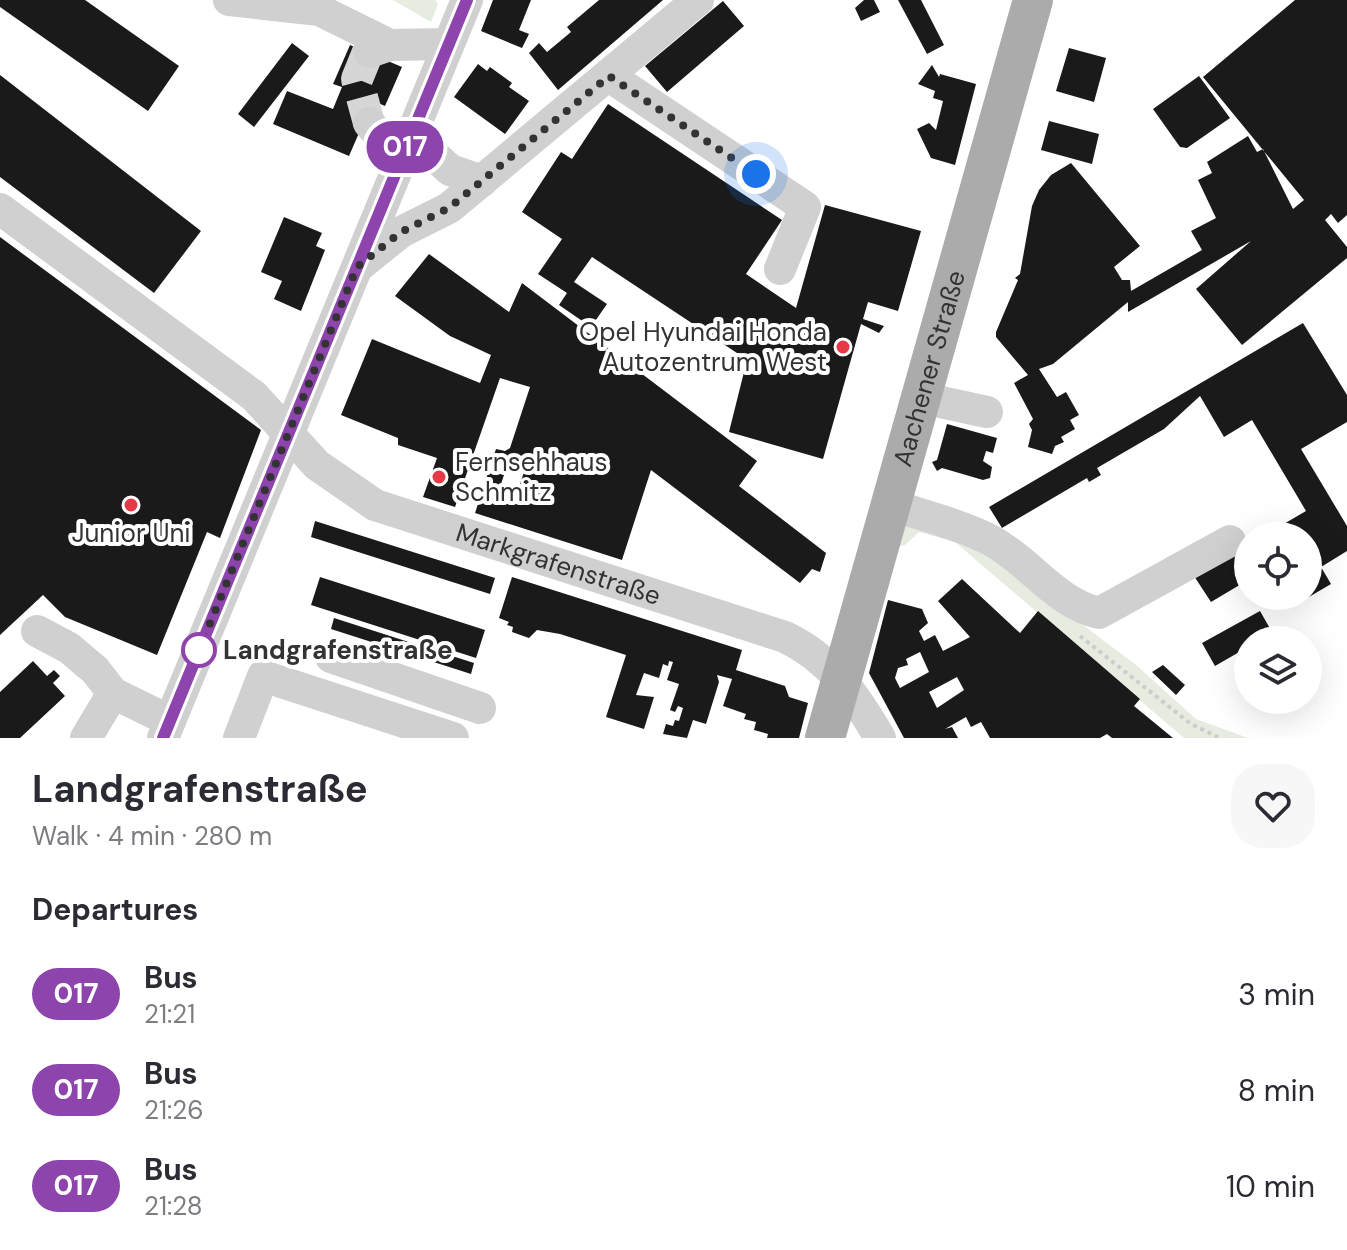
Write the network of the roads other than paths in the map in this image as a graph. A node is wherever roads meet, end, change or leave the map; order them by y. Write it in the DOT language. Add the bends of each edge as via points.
graph roads {
  1 [pos="229,0"];
  2 [pos="467,0"];
  3 [pos="698,0"];
  4 [pos="1033,0"];
  5 [pos="448,44"];
  6 [pos="605,79"];
  7 [pos="369,123"];
  8 [pos="405,147"];
  9 [pos="482,181"];
  10 [pos="387,190"];
  11 [pos="449,208"];
  12 [pos="0,209"];
  13 [pos="357,267"];
  14 [pos="780,269"];
  15 [pos="922,398"];
  16 [pos="987,412"];
  17 [pos="286,433"];
  18 [pos="892,505"];
  19 [pos="1230,541"];
  20 [pos="37,631"];
  21 [pos="331,657"];
  22 [pos="842,678"];
  23 [pos="113,693"];
  24 [pos="480,708"];
  25 [pos="167,730"];
  26 [pos="86,738"];
  27 [pos="239,738"];
  28 [pos="453,738"];
  29 [pos="825,738"];
  30 [pos="880,738"];
  1 -- 5 [label="street" via="319,10 379,49"];
  2 -- 5 [label="street"];
  3 -- 6 [label="street"];
  4 -- 15 [label="main road, Aachener Straße"];
  5 -- 8 [label="street"];
  6 -- 9 [label="street"];
  6 -- 14 [label="street" via="805,207"];
  7 -- 8 [label="street"];
  8 -- 9 [label="street"];
  8 -- 10 [label="street"];
  9 -- 11 [label="street"];
  10 -- 11 [label="street"];
  10 -- 13 [label="street"];
  11 -- 13 [label="street" via="401,232"];
  12 -- 17 [label="street" via="254,396"];
  13 -- 17 [label="street"];
  15 -- 16 [label="street"];
  15 -- 18 [label="main road, Aachener Straße"];
  17 -- 22 [label="street, Markgrafenstraße" via="317,465 375,505 785,637 810,649"];
  17 -- 25 [label="street"];
  18 -- 19 [label="street" via="992,542 1072,602 1099,613"];
  18 -- 22 [label="main road, Aachener Straße"];
  20 -- 23 [label="street" via="69,648"];
  21 -- 24 [label="street"];
  22 -- 29 [label="main road, Aachener Straße"];
  22 -- 30 [label="street, Markgrafenstraße"];
  23 -- 25 [label="street"];
  23 -- 26 [label="street"];
  27 -- 28 [label="street" via="263,676"];
}
